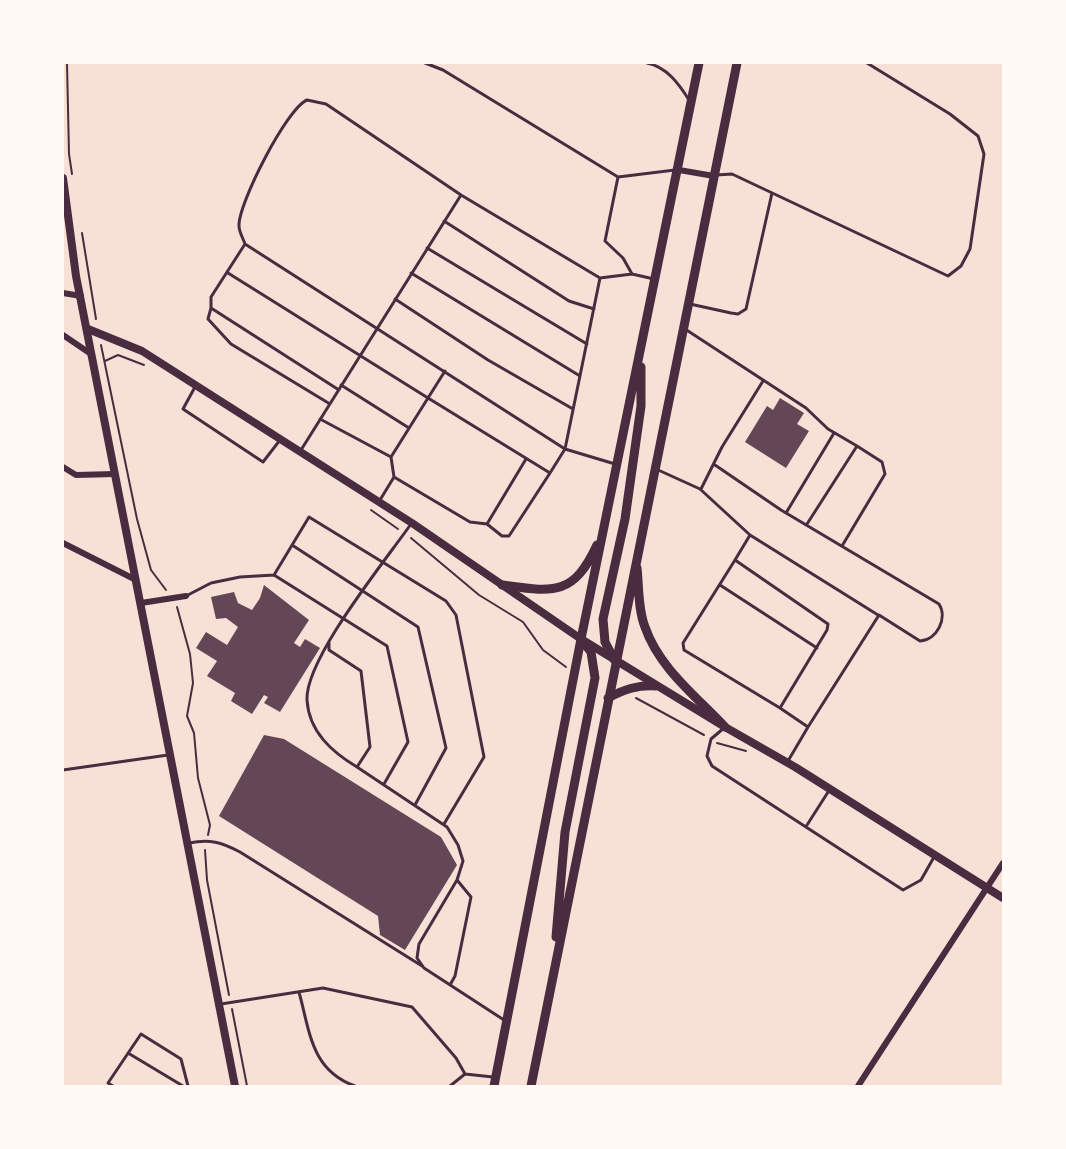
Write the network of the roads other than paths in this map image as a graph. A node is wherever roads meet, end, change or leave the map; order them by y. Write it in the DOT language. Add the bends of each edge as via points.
graph roads {
  1 [pos="426,63"];
  2 [pos="647,63"];
  3 [pos="663,63"];
  4 [pos="699,63"];
  5 [pos="737,63"];
  6 [pos="867,63"];
  7 [pos="658,65"];
  8 [pos="691,102"];
  9 [pos="679,170"];
  10 [pos="714,176"];
  11 [pos="618,177"];
  12 [pos="63,178"];
  13 [pos="772,193"];
  14 [pos="461,195"];
  15 [pos="65,210"];
  16 [pos="444,221"];
  17 [pos="245,244"];
  18 [pos="427,248"];
  19 [pos="227,273"];
  20 [pos="411,273"];
  21 [pos="632,274"];
  22 [pos="600,279"];
  23 [pos="656,279"];
  24 [pos="63,293"];
  25 [pos="81,296"];
  26 [pos="395,299"];
  27 [pos="688,303"];
  28 [pos="211,308"];
  29 [pos="594,309"];
  30 [pos="377,328"];
  31 [pos="683,328"];
  32 [pos="88,329"];
  33 [pos="63,335"];
  34 [pos="587,344"];
  35 [pos="642,347"];
  36 [pos="92,354"];
  37 [pos="360,355"];
  38 [pos="445,371"];
  39 [pos="580,376"];
  40 [pos="763,381"];
  41 [pos="196,385"];
  42 [pos="340,388"];
  43 [pos="428,398"];
  44 [pos="330,404"];
  45 [pos="573,409"];
  46 [pos="320,419"];
  47 [pos="409,428"];
  48 [pos="834,433"];
  49 [pos="280,440"];
  50 [pos="857,446"];
  51 [pos="565,449"];
  52 [pos="300,452"];
  53 [pos="391,457"];
  54 [pos="527,459"];
  55 [pos="618,465"];
  56 [pos="715,465"];
  57 [pos="63,467"];
  58 [pos="654,468"];
  59 [pos="550,473"];
  60 [pos="115,474"];
  61 [pos="394,477"];
  62 [pos="700,489"];
  63 [pos="379,502"];
  64 [pos="786,513"];
  65 [pos="412,523"];
  66 [pos="487,524"];
  67 [pos="806,525"];
  68 [pos="604,529"];
  69 [pos="750,535"];
  70 [pos="63,543"];
  71 [pos="292,544"];
  72 [pos="842,546"];
  73 [pos="636,557"];
  74 [pos="735,560"];
  75 [pos="384,563"];
  76 [pos="274,575"];
  77 [pos="137,580"];
  78 [pos="502,585"];
  79 [pos="720,585"];
  80 [pos="364,591"];
  81 [pos="186,596"];
  82 [pos="141,603"];
  83 [pos="879,615"];
  84 [pos="345,620"];
  85 [pos="581,639"];
  86 [pos="329,643"];
  87 [pos="817,648"];
  88 [pos="615,661"];
  89 [pos="656,686"];
  90 [pos="608,698"];
  91 [pos="780,708"];
  92 [pos="725,727"];
  93 [pos="808,727"];
  94 [pos="170,755"];
  95 [pos="787,762"];
  96 [pos="357,767"];
  97 [pos="63,770"];
  98 [pos="384,784"];
  99 [pos="830,789"];
  100 [pos="415,805"];
  101 [pos="444,824"];
  102 [pos="807,825"];
  103 [pos="187,843"];
  104 [pos="935,856"];
  105 [pos="1003,863"];
  106 [pos="457,879"];
  107 [pos="985,887"];
  108 [pos="1003,898"];
  109 [pos="425,969"];
  110 [pos="554,969"];
  111 [pos="450,985"];
  112 [pos="299,992"];
  113 [pos="219,1004"];
  114 [pos="507,1022"];
  115 [pos="128,1053"];
  116 [pos="465,1074"];
  117 [pos="495,1082"];
  118 [pos="113,1086"];
  119 [pos="183,1086"];
  120 [pos="188,1086"];
  121 [pos="235,1086"];
  122 [pos="355,1086"];
  123 [pos="450,1086"];
  124 [pos="531,1086"];
  125 [pos="858,1086"];
  1 -- 11 [label="lane"];
  2 -- 7 [label="lane"];
  3 -- 7 [label="lane"];
  4 -- 8 [label="main road"];
  5 -- 10 [label="main road"];
  6 -- 13 [label="lane" via="978,136 984,154 970,249 961,266 948,276"];
  7 -- 8 [label="lane"];
  8 -- 9 [label="main road"];
  9 -- 10 [label="street"];
  9 -- 11 [label="lane"];
  9 -- 23 [label="main road"];
  10 -- 13 [label="lane" via="732,174"];
  10 -- 27 [label="main road"];
  11 -- 21 [label="lane" via="605,241 623,258"];
  12 -- 15 [label="main road"];
  13 -- 27 [label="lane" via="746,309 738,314"];
  14 -- 16 [label="lane"];
  14 -- 17 [label="lane" via="326,104 307,100 297,106 274,140 243,209 239,226"];
  14 -- 22 [label="lane"];
  15 -- 25 [label="main road"];
  16 -- 18 [label="lane"];
  16 -- 29 [label="lane" via="569,301"];
  17 -- 19 [label="lane"];
  17 -- 30 [label="lane"];
  18 -- 20 [label="lane"];
  18 -- 34 [label="lane"];
  19 -- 28 [label="lane" via="211,297"];
  19 -- 37 [label="lane"];
  20 -- 26 [label="lane"];
  20 -- 39 [label="lane"];
  21 -- 22 [label="lane"];
  21 -- 23 [label="lane"];
  22 -- 29 [label="lane"];
  23 -- 35 [label="main road"];
  24 -- 25 [label="street"];
  25 -- 32 [label="main road"];
  26 -- 30 [label="lane"];
  26 -- 45 [label="lane" via="488,360"];
  27 -- 31 [label="main road"];
  28 -- 42 [label="lane"];
  28 -- 44 [label="lane" via="208,319 231,344"];
  29 -- 34 [label="lane"];
  30 -- 37 [label="lane"];
  30 -- 38 [label="lane"];
  31 -- 40 [label="lane"];
  31 -- 58 [label="main road"];
  32 -- 36 [label="main road"];
  32 -- 41 [label="street" via="142,351"];
  33 -- 36 [label="street"];
  34 -- 39 [label="lane"];
  35 -- 55 [label="main road"];
  35 -- 88 [label="main road" via="641,406 625,519 603,619 605,642"];
  36 -- 60 [label="main road"];
  37 -- 42 [label="lane"];
  37 -- 43 [label="lane"];
  38 -- 43 [label="lane"];
  38 -- 51 [label="lane"];
  39 -- 45 [label="lane"];
  40 -- 48 [label="lane" via="806,408"];
  40 -- 56 [label="lane"];
  41 -- 49 [label="street"];
  41 -- 49 [label="lane" via="183,409 263,462"];
  42 -- 44 [label="lane"];
  42 -- 47 [label="lane"];
  43 -- 47 [label="lane"];
  43 -- 54 [label="lane"];
  44 -- 46 [label="lane"];
  45 -- 51 [label="lane"];
  46 -- 52 [label="lane"];
  46 -- 53 [label="lane"];
  47 -- 53 [label="lane"];
  48 -- 50 [label="lane"];
  48 -- 64 [label="lane"];
  49 -- 52 [label="street"];
  50 -- 67 [label="lane"];
  50 -- 72 [label="lane" via="882,462 885,474"];
  51 -- 55 [label="lane"];
  51 -- 59 [label="lane"];
  52 -- 63 [label="street"];
  53 -- 61 [label="lane"];
  54 -- 59 [label="lane"];
  54 -- 66 [label="lane"];
  55 -- 68 [label="main road"];
  56 -- 62 [label="lane"];
  56 -- 64 [label="lane"];
  57 -- 60 [label="street" via="76,475"];
  58 -- 62 [label="lane"];
  58 -- 73 [label="main road"];
  59 -- 66 [label="lane" via="509,536 502,536"];
  60 -- 77 [label="main road"];
  61 -- 63 [label="lane"];
  61 -- 66 [label="lane" via="470,522"];
  62 -- 69 [label="lane"];
  63 -- 65 [label="street"];
  64 -- 67 [label="lane"];
  65 -- 75 [label="lane"];
  65 -- 78 [label="street"];
  67 -- 72 [label="lane"];
  68 -- 78 [label="main road" via="576,580 552,589"];
  68 -- 85 [label="main road"];
  69 -- 74 [label="lane"];
  69 -- 83 [label="lane"];
  70 -- 77 [label="street"];
  71 -- 75 [label="lane" via="309,517"];
  71 -- 76 [label="lane"];
  71 -- 80 [label="lane"];
  72 -- 83 [label="lane" via="939,604 944,611 932,638 926,640"];
  73 -- 88 [label="main road"];
  73 -- 92 [label="main road" via="644,625 651,642 671,673"];
  74 -- 79 [label="lane"];
  74 -- 87 [label="lane" via="825,620 827,630"];
  75 -- 80 [label="lane"];
  75 -- 101 [label="lane" via="446,601 456,615 484,757"];
  76 -- 81 [label="lane" via="211,583"];
  76 -- 84 [label="lane"];
  77 -- 82 [label="main road"];
  78 -- 85 [label="street"];
  79 -- 87 [label="lane"];
  79 -- 91 [label="lane" via="683,643 684,650"];
  80 -- 84 [label="lane"];
  80 -- 100 [label="lane" via="418,627 446,748"];
  81 -- 82 [label="street"];
  82 -- 94 [label="main road"];
  83 -- 93 [label="lane"];
  84 -- 86 [label="lane"];
  84 -- 98 [label="lane" via="387,646 408,742"];
  85 -- 88 [label="street"];
  85 -- 110 [label="main road" via="591,652 595,678 565,832"];
  85 -- 114 [label="main road"];
  86 -- 96 [label="lane" via="329,650 361,670 370,747"];
  86 -- 96 [label="lane" via="312,675 307,700 314,725 327,747"];
  87 -- 91 [label="lane"];
  88 -- 89 [label="street"];
  88 -- 90 [label="main road"];
  89 -- 90 [label="main road" via="625,689"];
  89 -- 92 [label="street"];
  90 -- 110 [label="main road"];
  91 -- 93 [label="lane"];
  92 -- 95 [label="street"];
  92 -- 102 [label="lane" via="711,740 707,756 712,766"];
  93 -- 95 [label="lane"];
  94 -- 97 [label="lane"];
  94 -- 103 [label="main road"];
  95 -- 99 [label="street"];
  96 -- 98 [label="lane"];
  98 -- 100 [label="lane"];
  99 -- 102 [label="lane"];
  99 -- 104 [label="street"];
  100 -- 101 [label="lane"];
  101 -- 106 [label="lane" via="463,861"];
  102 -- 104 [label="lane" via="903,890 921,880"];
  103 -- 109 [label="lane" via="219,841 240,852"];
  103 -- 113 [label="main road"];
  104 -- 107 [label="street"];
  105 -- 107 [label="street"];
  106 -- 109 [label="lane" via="419,944 417,958"];
  106 -- 111 [label="lane" via="471,897"];
  107 -- 108 [label="street"];
  107 -- 125 [label="street"];
  109 -- 111 [label="lane"];
  110 -- 124 [label="main road"];
  111 -- 114 [label="lane"];
  112 -- 113 [label="lane"];
  112 -- 116 [label="lane" via="323,988 412,1008 456,1058"];
  112 -- 122 [label="lane" via="317,1057 339,1080"];
  113 -- 121 [label="main road"];
  114 -- 117 [label="main road"];
  115 -- 118 [label="lane" via="108,1083"];
  115 -- 119 [label="lane"];
  115 -- 120 [label="lane" via="141,1034 181,1059"];
  116 -- 117 [label="lane"];
  116 -- 123 [label="lane"];
}
